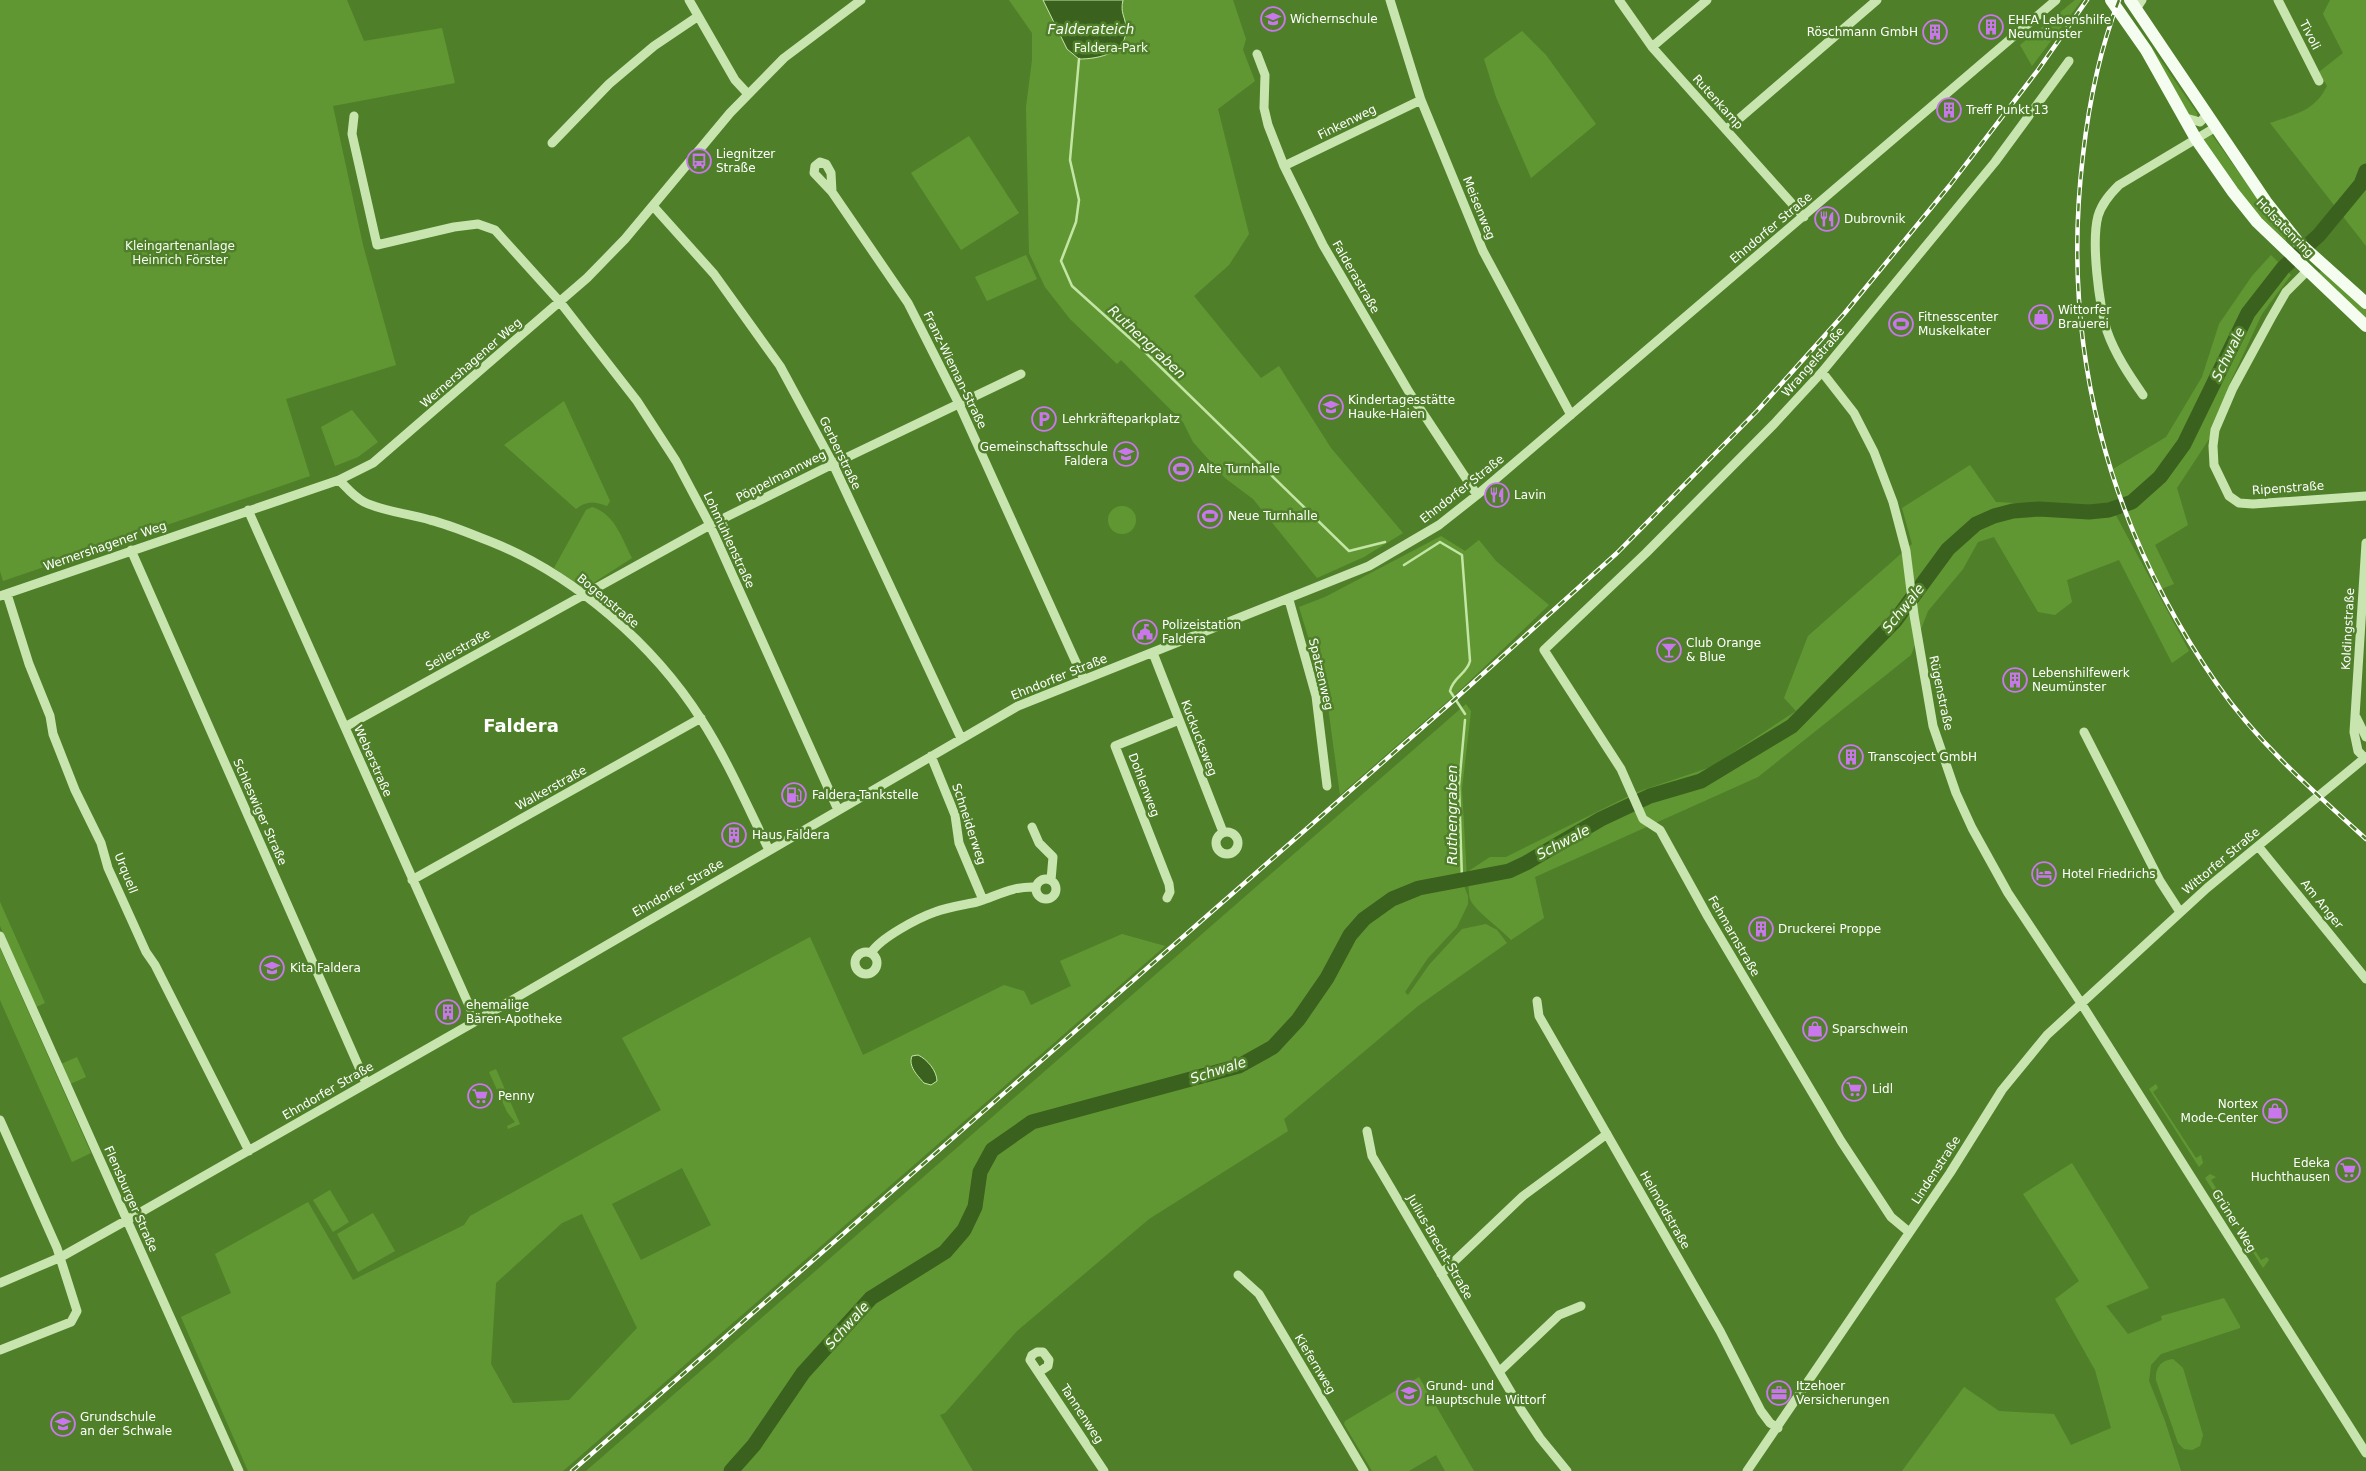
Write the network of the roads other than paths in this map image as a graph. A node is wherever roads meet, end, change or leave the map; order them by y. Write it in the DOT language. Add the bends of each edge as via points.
graph roads {
  1 [pos="689,0"];
  2 [pos="861,0"];
  3 [pos="1390,0"];
  4 [pos="1619,0"];
  5 [pos="1707,0"];
  6 [pos="1877,0"];
  7 [pos="2056,0"];
  8 [pos="2111,0"];
  9 [pos="2278,0"];
  10 [pos="2136,3"];
  11 [pos="697,17"];
  12 [pos="1652,47"];
  13 [pos="1256,54"];
  14 [pos="2069,61"];
  15 [pos="2319,81"];
  16 [pos="748,94"];
  17 [pos="1421,100"];
  18 [pos="2208,114"];
  19 [pos="354,116"];
  20 [pos="2186,118"];
  21 [pos="2216,127"];
  22 [pos="1726,130"];
  23 [pos="2196,139"];
  24 [pos="552,143"];
  25 [pos="1284,166"];
  26 [pos="832,192"];
  27 [pos="652,206"];
  28 [pos="1804,217"];
  29 [pos="2304,268"];
  30 [pos="560,302"];
  31 [pos="2366,303"];
  32 [pos="2366,326"];
  33 [pos="1822,372"];
  34 [pos="1020,374"];
  35 [pos="2143,395"];
  36 [pos="959,404"];
  37 [pos="1571,415"];
  38 [pos="832,464"];
  39 [pos="339,480"];
  40 [pos="1477,495"];
  41 [pos="2366,496"];
  42 [pos="248,510"];
  43 [pos="710,525"];
  44 [pos="2366,543"];
  45 [pos="131,550"];
  46 [pos="583,594"];
  47 [pos="3,595"];
  48 [pos="1289,600"];
  49 [pos="1544,650"];
  50 [pos="1152,653"];
  51 [pos="1084,680"];
  52 [pos="2356,717"];
  53 [pos="701,718"];
  54 [pos="1179,720"];
  55 [pos="345,727"];
  56 [pos="2084,732"];
  57 [pos="2366,737"];
  58 [pos="961,738"];
  59 [pos="931,756"];
  60 [pos="2366,758"];
  61 [pos="1327,786"];
  62 [pos="838,810"];
  63 [pos="1032,827"];
  64 [pos="1223,832"];
  65 [pos="2258,846"];
  66 [pos="769,850"];
  67 [pos="412,880"];
  68 [pos="1051,880"];
  69 [pos="1036,887"];
  70 [pos="1167,898"];
  71 [pos="983,900"];
  72 [pos="2180,912"];
  73 [pos="0,936"];
  74 [pos="871,953"];
  75 [pos="2366,979"];
  76 [pos="1537,1001"];
  77 [pos="2081,1003"];
  78 [pos="476,1021"];
  79 [pos="366,1083"];
  80 [pos="0,1120"];
  81 [pos="1367,1131"];
  82 [pos="1607,1134"];
  83 [pos="248,1151"];
  84 [pos="127,1220"];
  85 [pos="1909,1232"];
  86 [pos="60,1257"];
  87 [pos="1441,1274"];
  88 [pos="1238,1275"];
  89 [pos="0,1283"];
  90 [pos="1581,1306"];
  91 [pos="0,1350"];
  92 [pos="1039,1372"];
  93 [pos="1499,1372"];
  94 [pos="1778,1428"];
  95 [pos="2366,1453"];
  96 [pos="239,1471"];
  97 [pos="1104,1471"];
  98 [pos="1364,1471"];
  99 [pos="1567,1471"];
  100 [pos="1747,1471"];
  1 -- 11 [label="street"];
  2 -- 16 [label="street, Wernershagener Weg" via="802,43"];
  3 -- 17 [label="street, Meisenweg"];
  4 -- 12 [label="street, Rutenkamp"];
  5 -- 12 [label="street"];
  6 -- 22 [label="street"];
  7 -- 28 [label="street, Ehndorfer Straße"];
  8 -- 20 [label="main road, Holsatenring" via="2146,50"];
  9 -- 15 [label="street, Tivoli"];
  10 -- 18 [label="main road, Holsatenring"];
  11 -- 16 [label="street" via="734,80"];
  11 -- 24 [label="street" via="654,46 609,84"];
  12 -- 22 [label="street, Rutenkamp"];
  13 -- 25 [label="street, Falderastraße" via="1266,75 1264,108 1268,125"];
  14 -- 33 [label="street, Wrangelstraße" via="1995,162"];
  16 -- 27 [label="street, Wernershagener Weg"];
  17 -- 25 [label="street, Finkenweg"];
  17 -- 37 [label="street, Meisenweg" via="1483,251"];
  18 -- 20 [label="street" via="2200,122"];
  18 -- 21 [label="main road, Holsatenring"];
  19 -- 30 [label="street, Lohmühlenstraße" via="352,134 377,245 478,224 495,230"];
  20 -- 23 [label="main road, Holsatenring"];
  21 -- 23 [label="street"];
  21 -- 31 [label="main road, Holsatenring" via="2267,203 2298,242"];
  22 -- 28 [label="street, Rutenkamp"];
  23 -- 29 [label="main road, Holsatenring" via="2257,222"];
  23 -- 35 [label="street" via="2119,184 2098,216 2097,269 2103,316 2113,345"];
  25 -- 40 [label="street, Falderastraße" via="1323,245 1409,392"];
  26 -- 36 [label="street, Franz-Wieman-Straße" via="908,303"];
  27 -- 30 [label="street, Wernershagener Weg" via="625,239"];
  27 -- 38 [label="street, Gerberstraße" via="714,274 750,322 780,366"];
  28 -- 37 [label="street, Ehndorfer Straße"];
  29 -- 32 [label="main road, Holsatenring"];
  29 -- 41 [label="street, Ripenstraße" via="2286,292 2233,388 2215,430 2214,464 2229,496 2240,503"];
  30 -- 39 [label="street, Wernershagener Weg" via="374,463"];
  30 -- 43 [label="street, Lohmühlenstraße" via="637,401 676,460"];
  33 -- 49 [label="street, Wrangelstraße" via="1646,553"];
  33 -- 77 [label="street, Rügenstraße" via="1854,413 1874,452 1893,502 1906,551 1933,726 1956,793 2008,893"];
  34 -- 36 [label="street, Pöppelmannweg"];
  36 -- 38 [label="street, Pöppelmannweg"];
  36 -- 51 [label="street, Franz-Wieman-Straße"];
  37 -- 40 [label="street, Ehndorfer Straße"];
  38 -- 43 [label="street, Pöppelmannweg"];
  38 -- 58 [label="street, Gerberstraße"];
  39 -- 42 [label="street, Wernershagener Weg"];
  39 -- 46 [label="street, Bogenstraße" via="351,494 365,503 433,520 496,544 548,570"];
  40 -- 48 [label="street, Ehndorfer Straße" via="1439,525 1402,548 1369,566"];
  42 -- 45 [label="street, Wernershagener Weg"];
  42 -- 55 [label="street, Weberstraße"];
  43 -- 46 [label="street, Pöppelmannweg"];
  43 -- 62 [label="street, Lohmühlenstraße"];
  44 -- 52 [label="street, Koldingstraße"];
  45 -- 47 [label="street, Wernershagener Weg"];
  45 -- 79 [label="street, Schleswiger Straße"];
  46 -- 53 [label="street, Bogenstraße" via="628,632 667,674"];
  46 -- 55 [label="street, Seilerstraße"];
  47 -- 83 [label="street, Urquell" via="50,716 53,734 101,843 108,868 146,952 156,965"];
  48 -- 50 [label="street, Ehndorfer Straße"];
  48 -- 61 [label="street, Spatzenweg" via="1316,696"];
  49 -- 85 [label="street, Fehmarnstraße" via="1621,769 1643,819 1660,830 1775,1032 1864,1177 1891,1217"];
  50 -- 51 [label="street, Ehndorfer Straße"];
  50 -- 54 [label="street, Kuckucksweg"];
  51 -- 58 [label="street, Ehndorfer Straße" via="1018,706"];
  52 -- 57 [label="street, Koldingstraße"];
  52 -- 60 [label="street, Koldingstraße" via="2355,744"];
  53 -- 66 [label="street, Bogenstraße" via="732,772"];
  53 -- 67 [label="street, Walkerstraße"];
  54 -- 64 [label="street, Kuckucksweg"];
  54 -- 70 [label="street, Dohlenweg" via="1115,746 1169,884"];
  55 -- 67 [label="street, Weberstraße"];
  56 -- 72 [label="street, Wittorfer Straße" via="2160,881"];
  58 -- 59 [label="street, Ehndorfer Straße"];
  59 -- 62 [label="street, Ehndorfer Straße"];
  59 -- 71 [label="street, Schneiderweg" via="955,815 960,842"];
  60 -- 65 [label="street, Wittorfer Straße"];
  62 -- 66 [label="street, Ehndorfer Straße"];
  63 -- 68 [label="street" via="1039,843 1053,857"];
  65 -- 72 [label="street, Wittorfer Straße"];
  65 -- 75 [label="street, Am Anger"];
  66 -- 78 [label="street, Ehndorfer Straße"];
  67 -- 78 [label="street, Weberstraße"];
  68 -- 69 [label="street" via="1044,879"];
  68 -- 69 [label="street" via="1057,889 1052,898 1045,900 1039,897"];
  69 -- 71 [label="street" via="1012,888"];
  71 -- 74 [label="street" via="936,911 877,945"];
  72 -- 77 [label="street, Lindenstraße"];
  73 -- 84 [label="street, Flensburger Straße"];
  76 -- 82 [label="street, Helmoldstraße" via="1539,1016"];
  77 -- 85 [label="street, Lindenstraße" via="2047,1034 2002,1090"];
  77 -- 95 [label="street, Grüner Weg"];
  78 -- 79 [label="street, Ehndorfer Straße"];
  79 -- 83 [label="street, Ehndorfer Straße"];
  80 -- 86 [label="street"];
  81 -- 87 [label="street, Julius-Brecht-Straße" via="1372,1156"];
  82 -- 87 [label="street" via="1523,1196"];
  82 -- 94 [label="street, Helmoldstraße" via="1762,1411"];
  83 -- 84 [label="street, Ehndorfer Straße"];
  84 -- 86 [label="street, Ehndorfer Straße"];
  84 -- 96 [label="street, Flensburger Straße"];
  85 -- 94 [label="street, Lindenstraße"];
  86 -- 89 [label="street, Ehndorfer Straße"];
  86 -- 91 [label="street" via="77,1311 71,1322"];
  87 -- 93 [label="street, Julius-Brecht-Straße"];
  88 -- 98 [label="street, Kiefernweg" via="1259,1294"];
  90 -- 93 [label="street" via="1559,1316"];
  92 -- 97 [label="street, Tannenweg"];
  93 -- 99 [label="street, Julius-Brecht-Straße" via="1528,1421"];
  94 -- 100 [label="street, Lindenstraße"];
}
